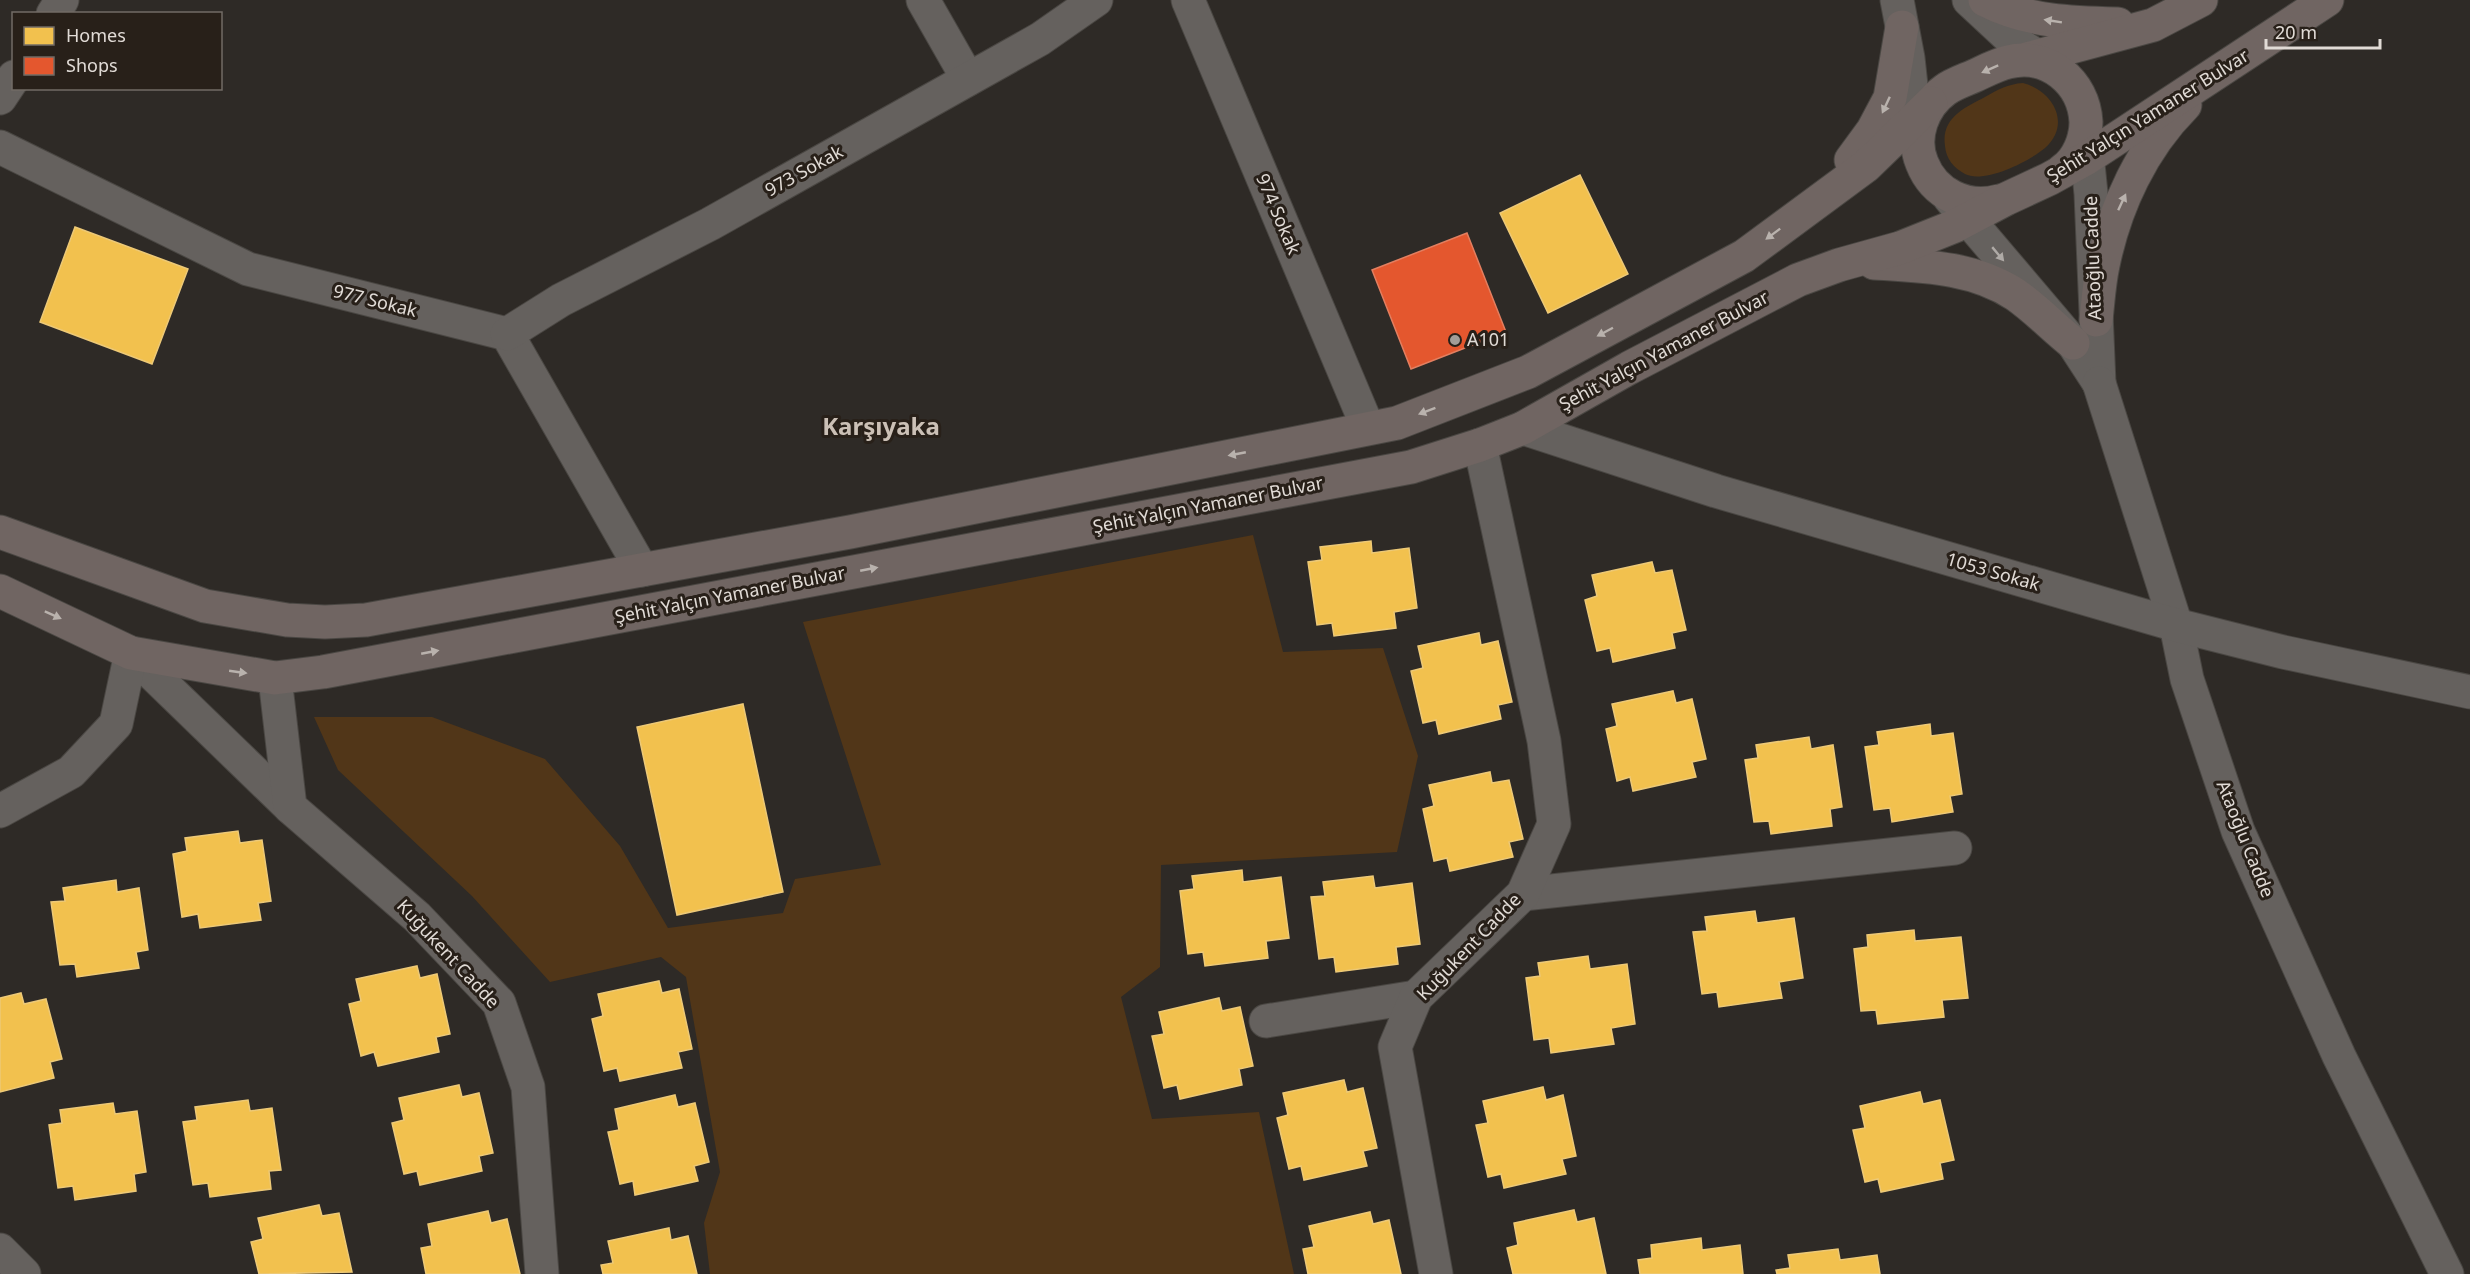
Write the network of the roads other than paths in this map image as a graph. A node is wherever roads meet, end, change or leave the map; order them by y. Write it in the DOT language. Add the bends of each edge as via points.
graph roads {
  1 [pos="922,0"];
  2 [pos="1096,0"];
  3 [pos="1188,0"];
  4 [pos="1969,0"];
  5 [pos="1985,0"];
  6 [pos="2201,0"];
  7 [pos="2327,0"];
  8 [pos="1900,14"];
  9 [pos="2153,25"];
  10 [pos="2044,63"];
  11 [pos="2216,74"];
  12 [pos="968,79"];
  13 [pos="12,80"];
  14 [pos="0,98"];
  15 [pos="1921,121"];
  16 [pos="2086,146"];
  17 [pos="0,147"];
  18 [pos="1946,194"];
  19 [pos="2007,199"];
  20 [pos="1808,209"];
  21 [pos="1969,219"];
  22 [pos="1854,261"];
  23 [pos="2096,320"];
  24 [pos="507,334"];
  25 [pos="2073,343"];
  26 [pos="2100,383"];
  27 [pos="1368,428"];
  28 [pos="1523,428"];
  29 [pos="1480,445"];
  30 [pos="0,532"];
  31 [pos="642,570"];
  32 [pos="0,591"];
  33 [pos="2176,625"];
  34 [pos="131,652"];
  35 [pos="275,678"];
  36 [pos="2470,692"];
  37 [pos="290,807"];
  38 [pos="0,811"];
  39 [pos="1955,848"];
  40 [pos="1523,894"];
  41 [pos="1416,997"];
  42 [pos="1266,1021"];
  43 [pos="0,1250"];
  44 [pos="24,1274"];
  45 [pos="542,1274"];
  46 [pos="1436,1274"];
  47 [pos="2447,1274"];
  1 -- 12 [label="street"];
  2 -- 12 [label="street, 973 Sokak" via="1040,39"];
  3 -- 27 [label="street, 974 Sokak"];
  4 -- 10 [label="street"];
  9 -- 5 [label="highway, one-way" via="2065,23 2034,18"];
  6 -- 9 [label="highway"];
  7 -- 11 [label="highway, Şehit Yalçın Yamaner Bulvar"];
  8 -- 15 [label="street"];
  8 -- 20 [label="highway, one-way" via="1890,98 1874,130"];
  9 -- 10 [label="highway"];
  10 -- 15 [label="highway, one-way" via="2007,62 1946,89"];
  10 -- 16 [label="highway" via="2077,90 2085,110"];
  11 -- 16 [label="highway, Şehit Yalçın Yamaner Bulvar"];
  23 -- 11 [label="highway, one-way" via="2102,266 2116,214 2139,166 2173,117"];
  12 -- 24 [label="street, 973 Sokak" via="710,224 561,300"];
  13 -- 14 [label="street"];
  15 -- 18 [label="highway" via="1921,161 1930,179"];
  15 -- 20 [label="highway"];
  16 -- 19 [label="highway, Şehit Yalçın Yamaner Bulvar" via="2049,179"];
  16 -- 23 [label="street, Ataoğlu Cadde"];
  17 -- 24 [label="street, 977 Sokak" via="248,269"];
  18 -- 19 [label="highway" via="1965,202 1986,204"];
  18 -- 21 [label="street, Ataoğlu Cadde"];
  19 -- 21 [label="highway, Şehit Yalçın Yamaner Bulvar"];
  20 -- 27 [label="highway, one-way" via="1744,256 1528,372 1397,423"];
  21 -- 22 [label="highway, Şehit Yalçın Yamaner Bulvar" via="1900,248"];
  21 -- 25 [label="street, Ataoğlu Cadde, one-way"];
  22 -- 25 [label="highway" via="1934,266 1981,277 2016,296"];
  22 -- 28 [label="highway, Şehit Yalçın Yamaner Bulvar" via="1788,285"];
  23 -- 26 [label="street, Ataoğlu Cadde"];
  24 -- 31 [label="street"];
  25 -- 26 [label="street, Ataoğlu Cadde"];
  26 -- 33 [label="street, Ataoğlu Cadde"];
  27 -- 31 [label="highway, one-way"];
  28 -- 29 [label="highway, Şehit Yalçın Yamaner Bulvar"];
  28 -- 33 [label="street, 1053 Sokak" via="1716,491"];
  35 -- 29 [label="highway, Şehit Yalçın Yamaner Bulvar, one-way" via="1411,467"];
  29 -- 40 [label="street, Kuğukent Cadde" via="1544,741 1554,824"];
  30 -- 31 [label="highway" via="205,606 287,620 366,620"];
  32 -- 34 [label="highway, Şehit Yalçın Yamaner Bulvar, one-way"];
  33 -- 36 [label="street, 1053 Sokak"];
  33 -- 47 [label="street, Ataoğlu Cadde" via="2187,679 2238,831 2339,1056"];
  34 -- 35 [label="highway, Şehit Yalçın Yamaner Bulvar, one-way"];
  34 -- 37 [label="street, Kuğukent Cadde"];
  34 -- 38 [label="street" via="116,724 71,772"];
  35 -- 37 [label="street"];
  37 -- 45 [label="street, Kuğukent Cadde" via="417,917 499,1003 528,1087"];
  39 -- 40 [label="street"];
  40 -- 41 [label="street, Kuğukent Cadde"];
  41 -- 42 [label="street"];
  41 -- 46 [label="street, Kuğukent Cadde" via="1395,1047"];
  43 -- 44 [label="street"];
}
